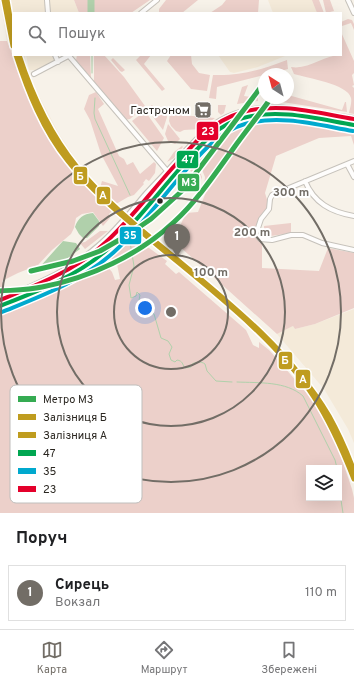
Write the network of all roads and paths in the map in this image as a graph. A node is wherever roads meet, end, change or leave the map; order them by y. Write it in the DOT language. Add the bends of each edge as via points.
graph roads {
  1 [pos="47,0"];
  2 [pos="157,0"];
  3 [pos="348,0"];
  4 [pos="48,12"];
  5 [pos="142,12"];
  6 [pos="354,13"];
  7 [pos="55,56"];
  8 [pos="70,56"];
  9 [pos="58,62"];
  10 [pos="34,74"];
  11 [pos="354,119"];
  12 [pos="354,125"];
  13 [pos="354,161"];
  14 [pos="347,164"];
  15 [pos="168,172"];
  16 [pos="354,177"];
  17 [pos="305,181"];
  18 [pos="354,216"];
  19 [pos="354,250"];
  20 [pos="0,301"];
  21 [pos="0,306"];
  1 -- 4 [label="street"];
  2 -- 5 [label="street"];
  3 -- 6 [label="street"];
  7 -- 9 [label="street"];
  8 -- 9 [label="street"];
  8 -- 15 [label="street"];
  9 -- 10 [label="street"];
  11 -- 15 [label="main road" via="279,108 247,111 233,115 210,128"];
  12 -- 21 [label="main road" via="267,114 250,116 223,126 205,140 109,248 86,266 58,282"];
  13 -- 14 [label="street"];
  14 -- 16 [label="street"];
  14 -- 17 [label="street"];
  15 -- 20 [label="main road" via="97,248 60,274"];
  17 -- 18 [label="street" via="311,194 320,204 333,211"];
  17 -- 19 [label="street" via="272,195 269,209 261,219 256,234 260,240 272,240 295,234"];
}
